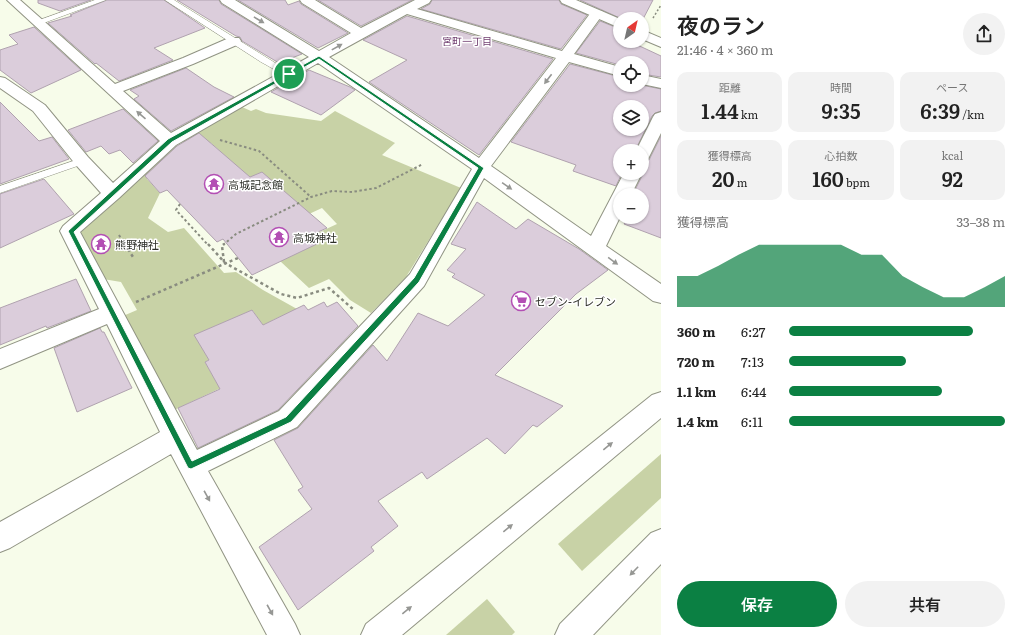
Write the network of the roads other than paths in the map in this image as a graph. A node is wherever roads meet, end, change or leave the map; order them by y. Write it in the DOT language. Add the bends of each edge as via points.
graph roads {
  1 [pos="12,0"];
  2 [pos="102,0"];
  3 [pos="169,0"];
  4 [pos="226,0"];
  5 [pos="306,0"];
  6 [pos="425,0"];
  7 [pos="566,0"];
  8 [pos="600,9"];
  9 [pos="406,10"];
  10 [pos="613,19"];
  11 [pos="38,22"];
  12 [pos="361,33"];
  13 [pos="649,37"];
  14 [pos="234,41"];
  15 [pos="661,42"];
  16 [pos="566,56"];
  17 [pos="319,57"];
  18 [pos="613,70"];
  19 [pos="289,74"];
  20 [pos="0,81"];
  21 [pos="649,81"];
  22 [pos="661,84"];
  23 [pos="112,90"];
  24 [pos="661,117"];
  25 [pos="170,140"];
  26 [pos="648,144"];
  27 [pos="82,162"];
  28 [pos="481,168"];
  29 [pos="0,190"];
  30 [pos="113,194"];
  31 [pos="613,212"];
  32 [pos="595,248"];
  33 [pos="661,295"];
  34 [pos="112,313"];
  35 [pos="0,359"];
  36 [pos="661,403"];
  37 [pos="176,437"];
  38 [pos="191,466"];
  39 [pos="0,538"];
  40 [pos="661,543"];
  41 [pos="284,635"];
  42 [pos="377,635"];
  43 [pos="571,635"];
  1 -- 11 [label="street"];
  2 -- 11 [label="lane"];
  3 -- 14 [label="lane"];
  4 -- 17 [label="street, one-way"];
  5 -- 12 [label="street"];
  6 -- 9 [label="street"];
  7 -- 8 [label="street"];
  8 -- 10 [label="street"];
  8 -- 16 [label="street"];
  9 -- 12 [label="street"];
  9 -- 16 [label="street"];
  11 -- 23 [label="street"];
  17 -- 12 [label="street, one-way"];
  13 -- 15 [label="street"];
  14 -- 19 [label="lane"];
  14 -- 23 [label="street"];
  16 -- 18 [label="street"];
  16 -- 28 [label="street, one-way"];
  17 -- 19 [label="street"];
  17 -- 28 [label="street"];
  19 -- 25 [label="street"];
  20 -- 27 [label="street" via="38,108"];
  21 -- 22 [label="street"];
  25 -- 23 [label="street, one-way"];
  24 -- 26 [label="street"];
  25 -- 30 [label="street"];
  27 -- 29 [label="lane"];
  27 -- 30 [label="street"];
  28 -- 32 [label="street, one-way"];
  28 -- 38 [label="street" via="417,280 288,419"];
  30 -- 34 [label="street" via="70,231"];
  31 -- 32 [label="street"];
  32 -- 33 [label="street, one-way"];
  34 -- 35 [label="street"];
  34 -- 37 [label="street"];
  42 -- 36 [label="street, one-way"];
  37 -- 38 [label="street"];
  37 -- 39 [label="street"];
  38 -- 41 [label="street, one-way"];
  40 -- 43 [label="street, one-way"];
}
